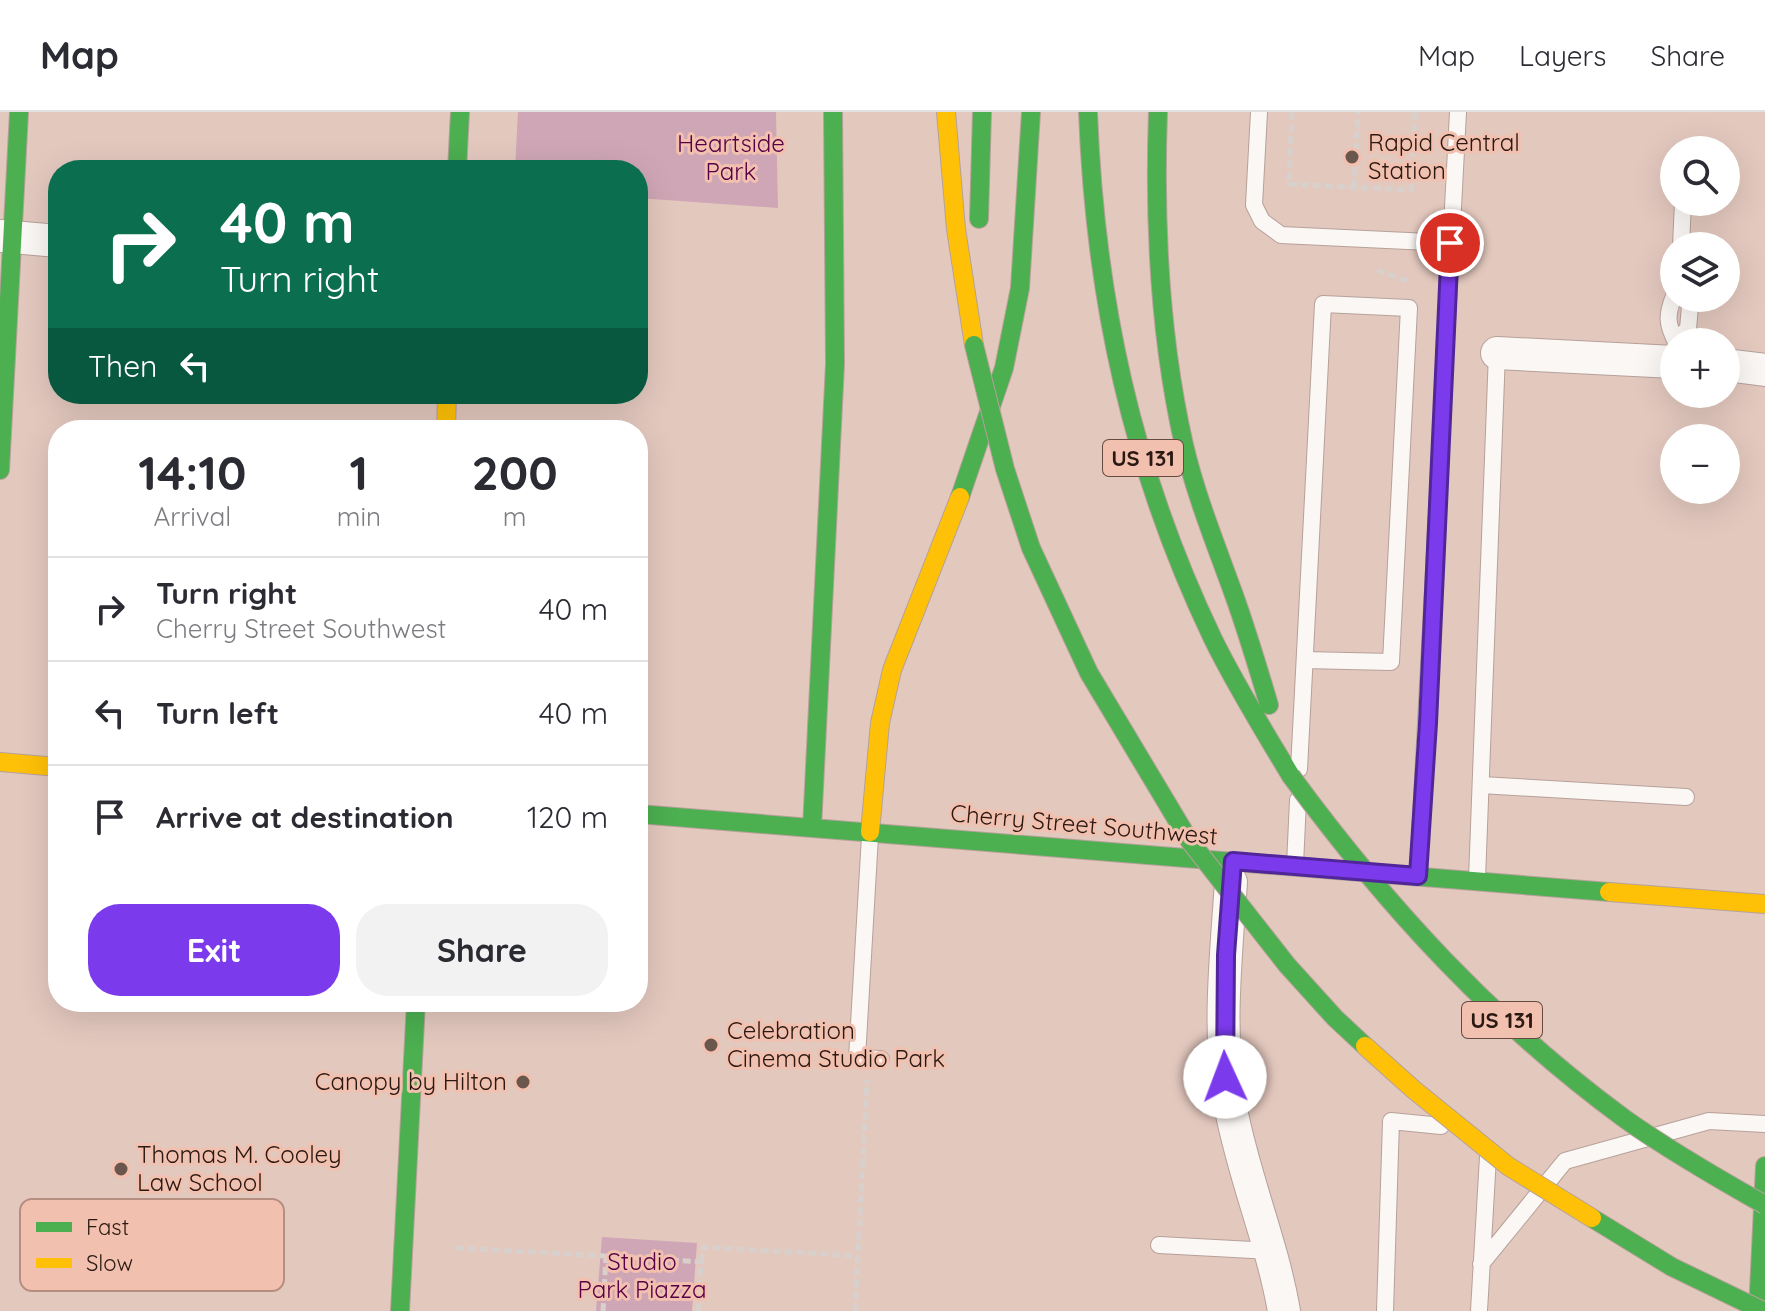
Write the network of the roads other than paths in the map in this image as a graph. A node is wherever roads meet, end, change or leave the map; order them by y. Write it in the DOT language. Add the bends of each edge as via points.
graph roads {
  1 [pos="19,112"];
  2 [pos="460,112"];
  3 [pos="833,112"];
  4 [pos="946,112"];
  5 [pos="982,112"];
  6 [pos="1031,112"];
  7 [pos="1088,112"];
  8 [pos="1158,112"];
  9 [pos="1259,112"];
  10 [pos="1458,112"];
  11 [pos="458,160"];
  12 [pos="6,236"];
  13 [pos="48,240"];
  14 [pos="1450,243"];
  15 [pos="974,345"];
  16 [pos="1660,348"];
  17 [pos="1497,353"];
  18 [pos="3,363"];
  19 [pos="1740,367"];
  20 [pos="1765,370"];
  21 [pos="0,470"];
  22 [pos="1305,660"];
  23 [pos="0,762"];
  24 [pos="48,766"];
  25 [pos="1291,776"];
  26 [pos="1481,785"];
  27 [pos="1686,797"];
  28 [pos="648,815"];
  29 [pos="812,828"];
  30 [pos="870,832"];
  31 [pos="1233,861"];
  32 [pos="1295,866"];
  33 [pos="1418,876"];
  34 [pos="1477,881"];
  35 [pos="1765,904"];
  36 [pos="415,1012"];
  37 [pos="874,1059"];
  38 [pos="1765,1124"];
  39 [pos="1765,1166"];
  40 [pos="1765,1205"];
  41 [pos="1159,1245"];
  42 [pos="1271,1251"];
  43 [pos="1481,1264"];
  44 [pos="400,1311"];
  45 [pos="1284,1311"];
  46 [pos="1385,1311"];
  47 [pos="1479,1311"];
  48 [pos="1761,1311"];
  1 -- 12 [label="main road"];
  2 -- 11 [label="main road"];
  3 -- 29 [label="main road" via="835,364"];
  4 -- 15 [label="main road" via="956,229"];
  5 -- 15 [label="main road"];
  6 -- 30 [label="main road" via="1020,288 1004,368 949,531 892,670 880,723"];
  7 -- 25 [label="main road, US 131" via="1094,220 1108,320 1135,435 1189,589"];
  8 -- 25 [label="main road" via="1156,197 1165,329 1187,454"];
  9 -- 14 [label="lane" via="1254,205 1262,221 1281,235"];
  10 -- 14 [label="lane"];
  12 -- 13 [label="street"];
  12 -- 18 [label="main road"];
  14 -- 33 [label="lane"];
  15 -- 48 [label="main road, bridge" via="1031,548 1089,673 1189,840 1287,965 1335,1018 1413,1089 1508,1166 1672,1267"];
  16 -- 17 [label="street"];
  17 -- 26 [label="lane"];
  18 -- 21 [label="main road"];
  19 -- 20 [label="street"];
  22 -- 22 [label="lane" via="1323,304 1409,308 1391,662"];
  22 -- 32 [label="lane"];
  23 -- 24 [label="main road"];
  25 -- 40 [label="main road, US 131, bridge" via="1375,888 1478,998 1632,1126"];
  26 -- 27 [label="lane"];
  26 -- 34 [label="lane"];
  28 -- 29 [label="main road, Cherry Street Southwest"];
  29 -- 30 [label="main road, Cherry Street Southwest"];
  30 -- 31 [label="main road, Cherry Street Southwest"];
  30 -- 37 [label="lane" via="857,1058"];
  31 -- 32 [label="main road, Cherry Street Southwest"];
  31 -- 42 [label="street" via="1225,1077 1239,1147"];
  32 -- 33 [label="main road, Cherry Street Southwest"];
  33 -- 34 [label="main road, Cherry Street Southwest"];
  34 -- 35 [label="main road, Cherry Street Southwest"];
  36 -- 44 [label="main road"];
  38 -- 43 [label="lane" via="1709,1121 1565,1161"];
  39 -- 48 [label="main road"];
  41 -- 42 [label="lane"];
  42 -- 45 [label="street"];
  43 -- 46 [label="lane" via="1489,1131 1391,1121"];
  43 -- 47 [label="lane"];
}
